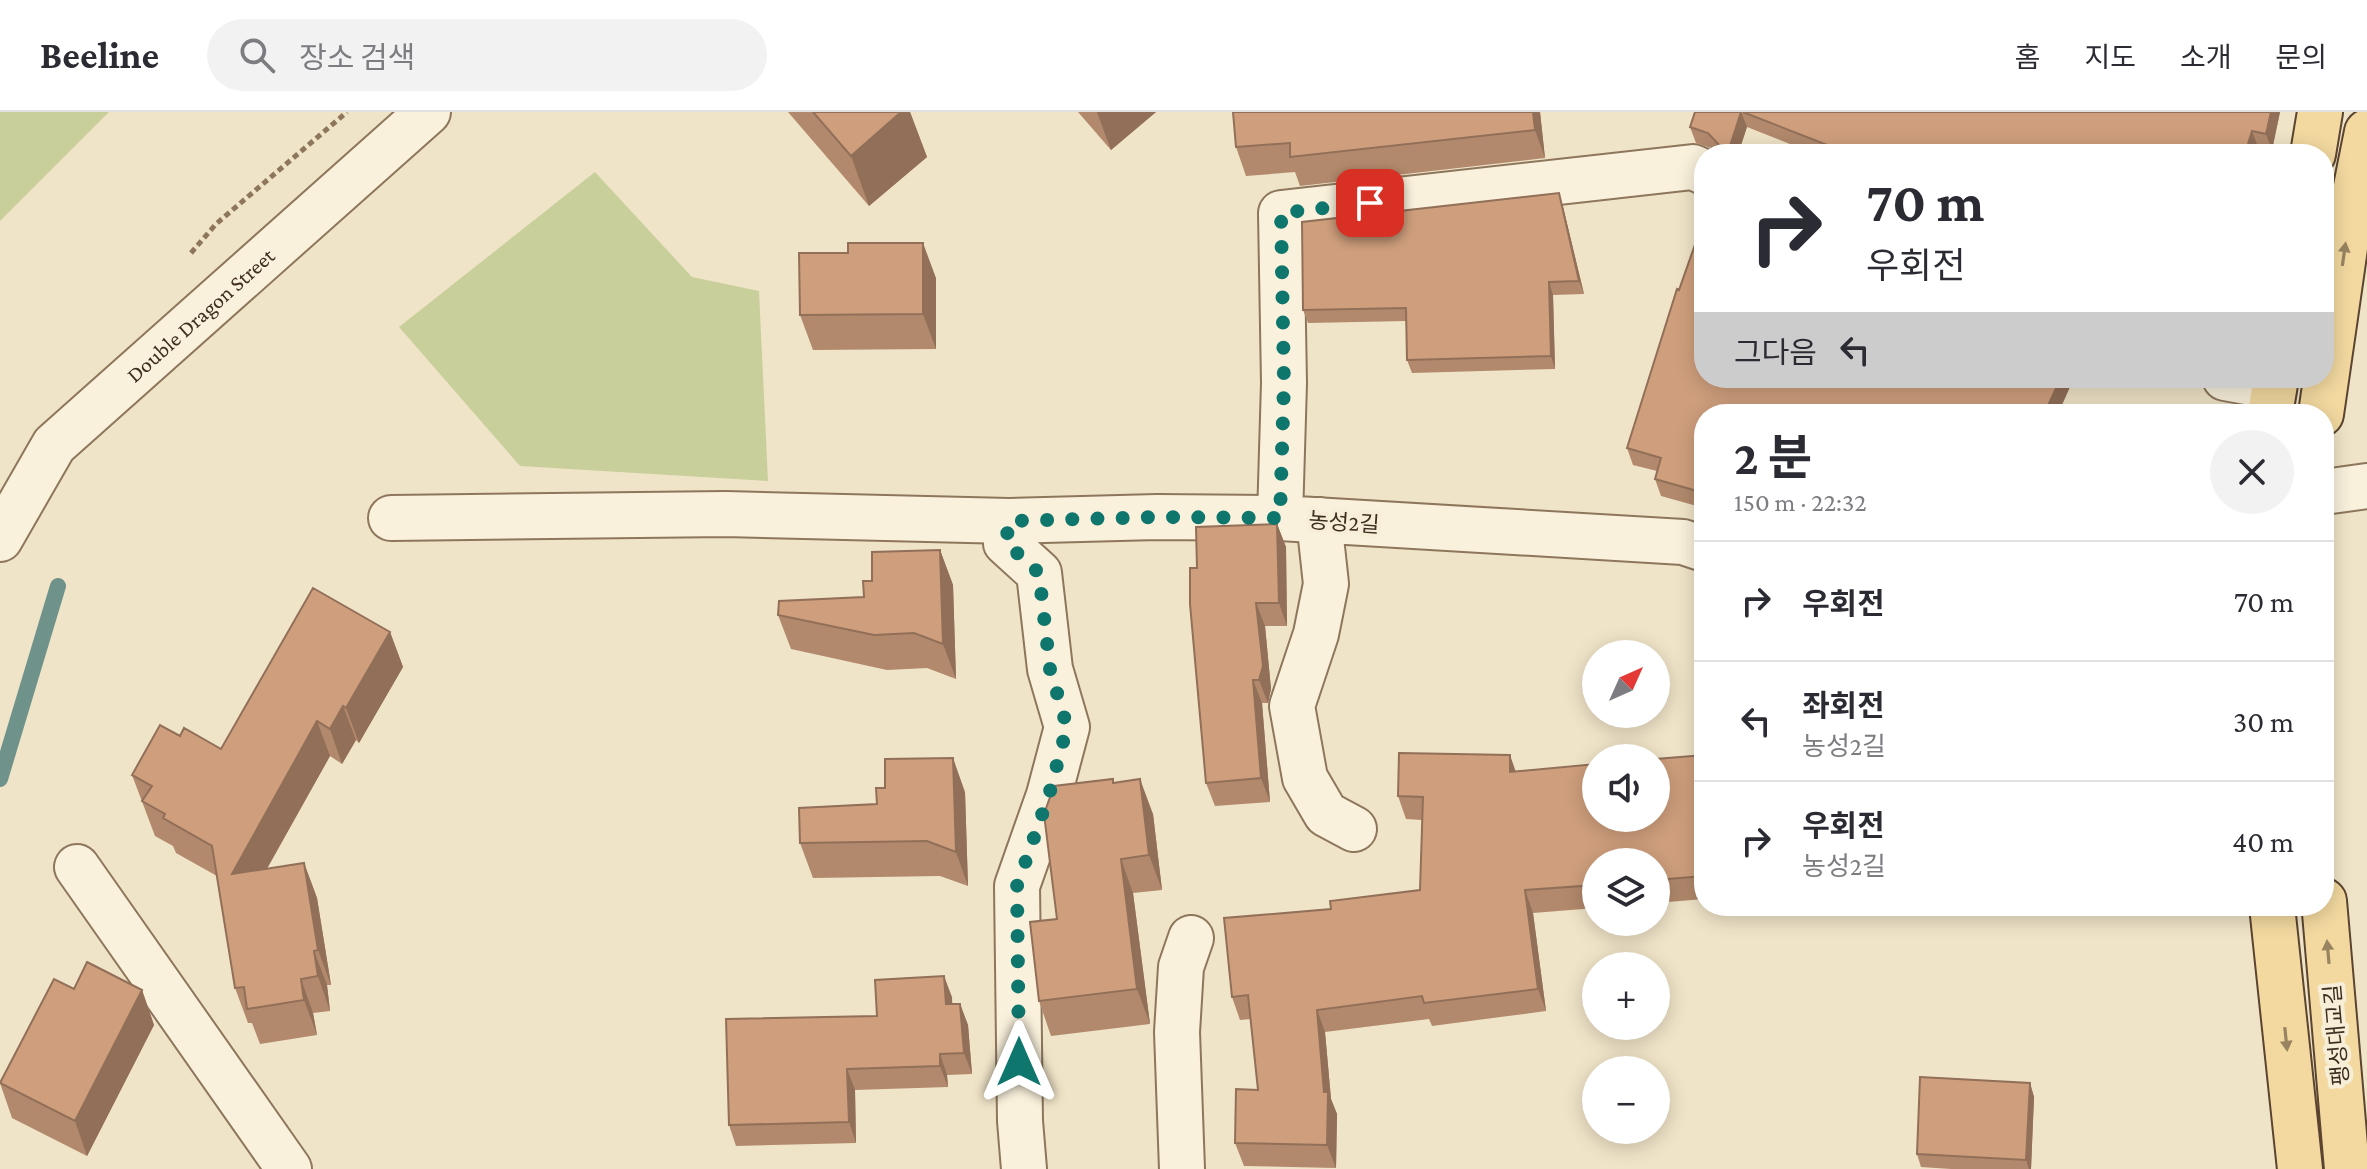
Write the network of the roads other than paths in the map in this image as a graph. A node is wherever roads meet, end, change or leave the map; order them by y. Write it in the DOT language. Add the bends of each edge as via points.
graph roads {
  1 [pos="428,112"];
  2 [pos="2320,112"];
  3 [pos="2367,132"];
  4 [pos="2315,144"];
  5 [pos="1694,167"];
  6 [pos="2334,324"];
  7 [pos="2367,486"];
  8 [pos="2334,491"];
  9 [pos="391,518"];
  10 [pos="1300,519"];
  11 [pos="1009,521"];
  12 [pos="0,539"];
  13 [pos="1694,546"];
  14 [pos="1354,829"];
  15 [pos="77,867"];
  16 [pos="2273,916"];
  17 [pos="2325,916"];
  18 [pos="1191,938"];
  19 [pos="289,1169"];
  20 [pos="1024,1169"];
  21 [pos="1182,1169"];
  22 [pos="2300,1169"];
  23 [pos="2347,1169"];
  1 -- 12 [label="street, Double Dragon Street" via="54,445"];
  2 -- 4 [label="main road"];
  6 -- 3 [label="main road, one-way"];
  5 -- 10 [label="street, 농성2길" via="1281,213 1284,383"];
  7 -- 8 [label="street"];
  9 -- 11 [label="street" via="726,514"];
  10 -- 11 [label="street"];
  10 -- 13 [label="street, 농성2길"];
  10 -- 14 [label="street" via="1326,584 1292,706 1305,778 1326,814"];
  11 -- 20 [label="street" via="1006,543 1039,573 1050,669 1067,727 1017,886"];
  15 -- 19 [label="street"];
  16 -- 22 [label="main road, one-way"];
  23 -- 17 [label="main road, 팽성대교길, one-way"];
  18 -- 21 [label="street" via="1181,967 1177,1032"];
}
